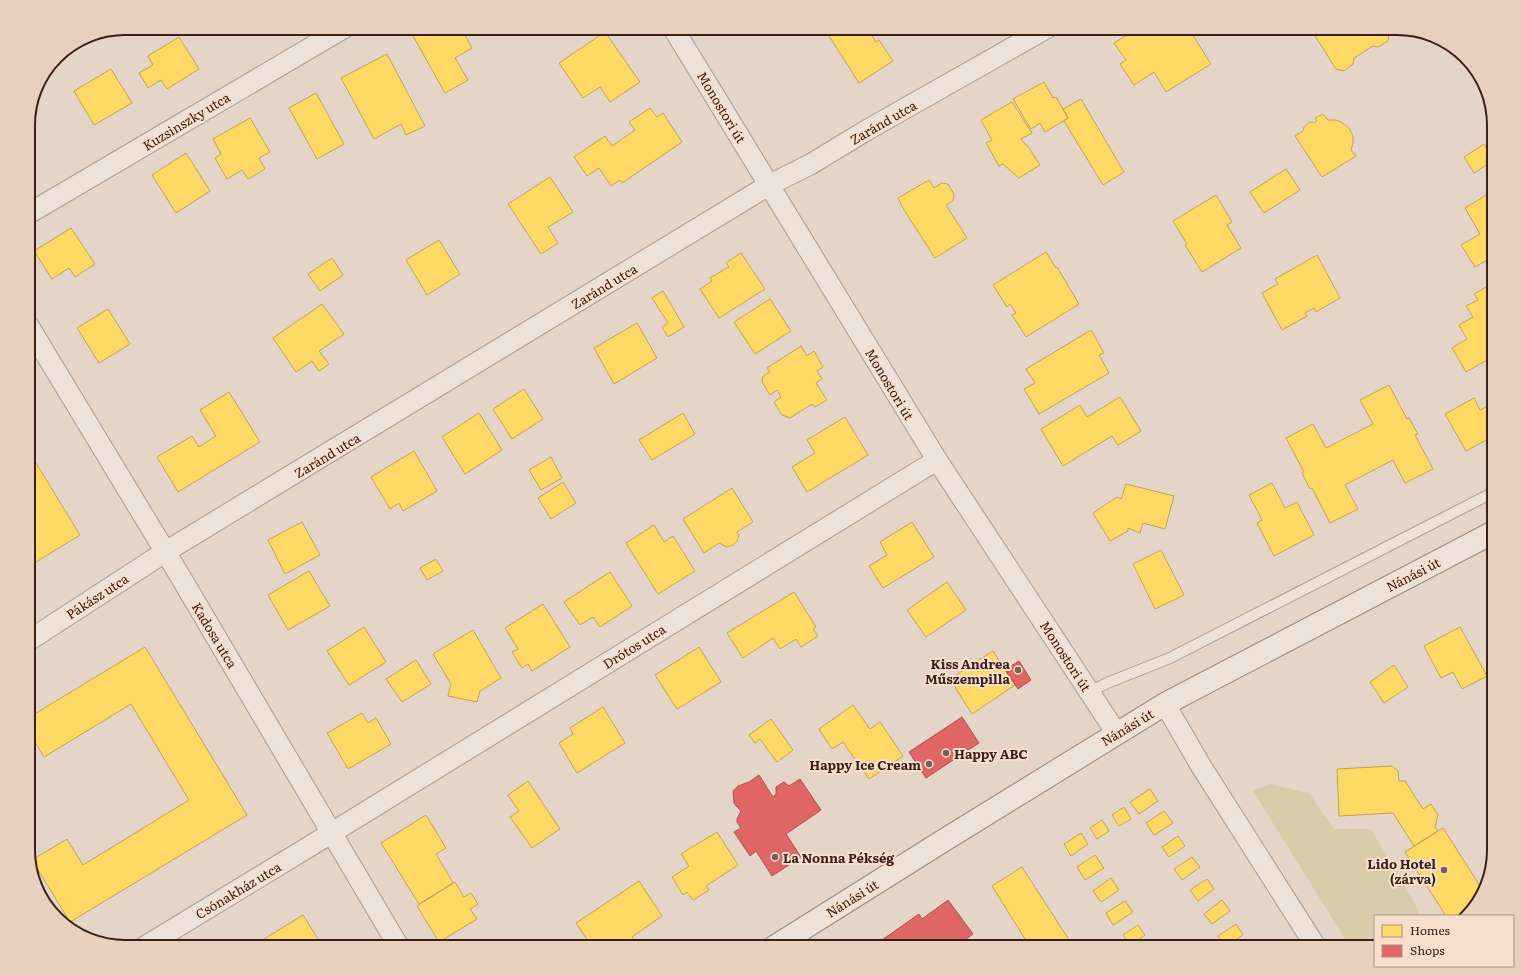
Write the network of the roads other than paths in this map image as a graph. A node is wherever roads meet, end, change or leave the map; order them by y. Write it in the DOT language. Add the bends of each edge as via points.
graph roads {
  1 [pos="332,35"];
  2 [pos="677,35"];
  3 [pos="1035,35"];
  4 [pos="768,185"];
  5 [pos="35,210"];
  6 [pos="35,337"];
  7 [pos="937,460"];
  8 [pos="1487,496"];
  9 [pos="1487,536"];
  10 [pos="166,552"];
  11 [pos="35,636"];
  12 [pos="1090,692"];
  13 [pos="1165,704"];
  14 [pos="1117,734"];
  15 [pos="331,833"];
  16 [pos="155,940"];
  17 [pos="395,940"];
  18 [pos="785,940"];
  19 [pos="1312,940"];
  1 -- 5 [label="street, Kuzsinszky utca"];
  2 -- 4 [label="street, Monostori út"];
  3 -- 4 [label="street, Zaránd utca" via="812,164"];
  4 -- 7 [label="street, Monostori út"];
  4 -- 10 [label="street, Zaránd utca"];
  6 -- 10 [label="street, Kadosa utca"];
  7 -- 12 [label="street, Monostori út"];
  7 -- 15 [label="street, Drótos utca"];
  8 -- 12 [label="lane" via="1170,658"];
  9 -- 13 [label="street, Nánási út"];
  10 -- 11 [label="street, Pákász utca"];
  10 -- 15 [label="street, Kadosa utca"];
  12 -- 14 [label="street, Monostori út"];
  13 -- 14 [label="street, Nánási út"];
  13 -- 19 [label="street" via="1201,766"];
  14 -- 18 [label="street, Nánási út"];
  15 -- 16 [label="street, Csónakház utca"];
  15 -- 17 [label="street, Kadosa utca"];
}
